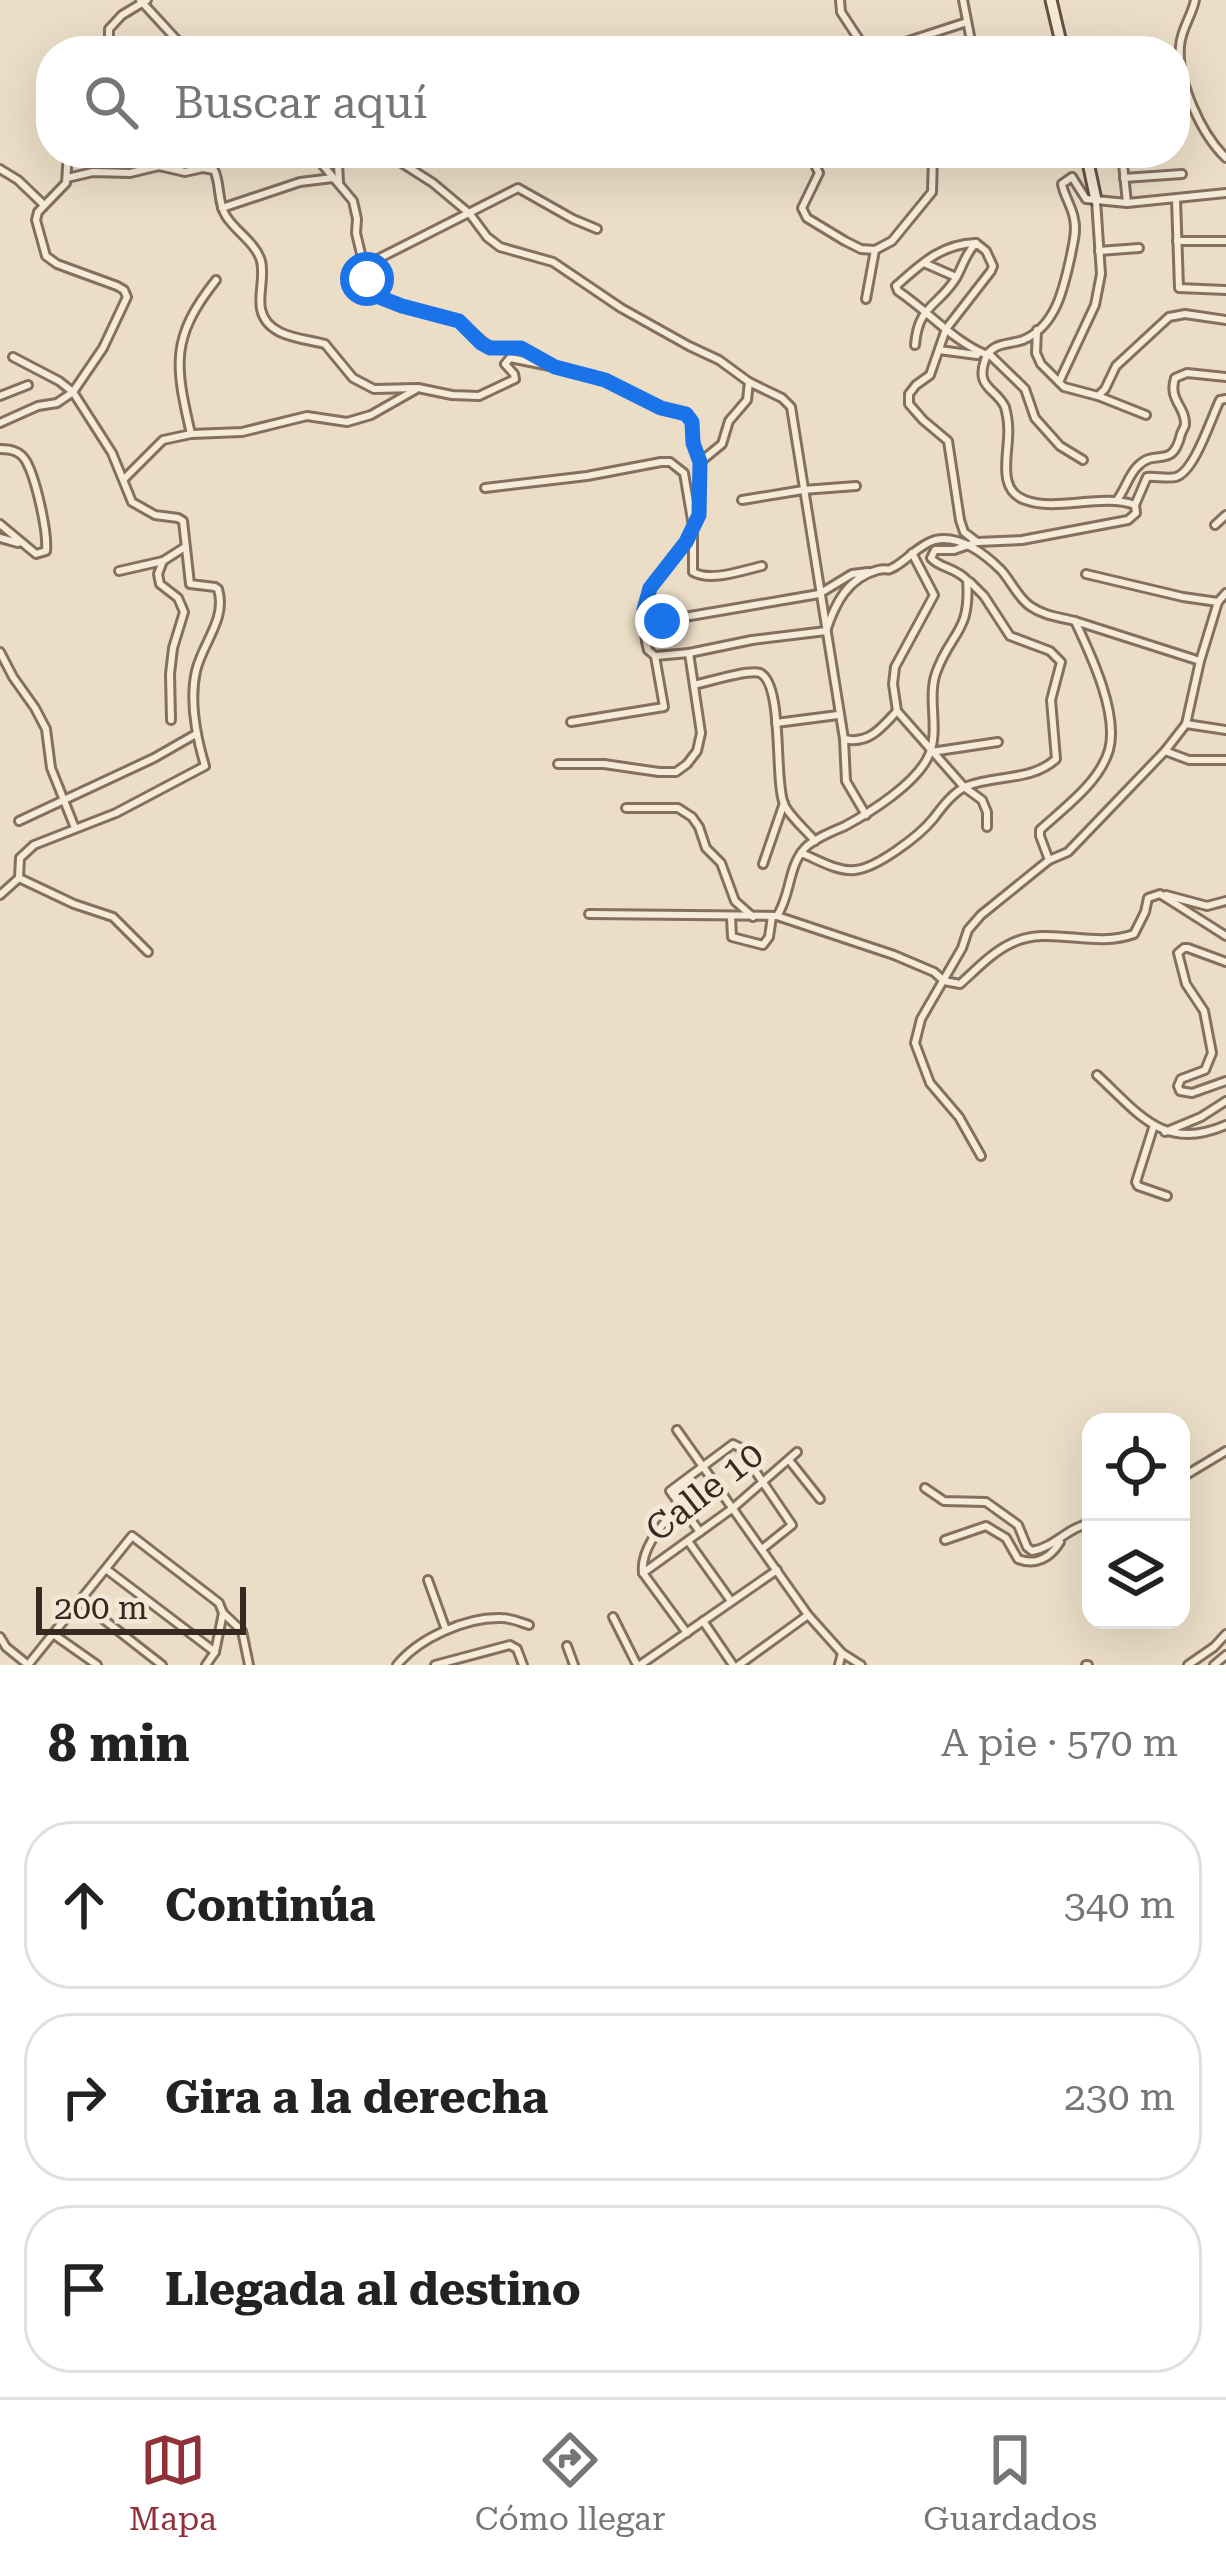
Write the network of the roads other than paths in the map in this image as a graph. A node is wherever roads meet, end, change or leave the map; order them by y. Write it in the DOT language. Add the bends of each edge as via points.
graph roads {
  1 [pos="840,0"];
  2 [pos="963,0"];
  3 [pos="1051,0"];
  4 [pos="1195,0"];
  5 [pos="143,1"];
  6 [pos="967,22"];
  7 [pos="109,36"];
  8 [pos="174,36"];
  9 [pos="857,36"];
  10 [pos="923,36"];
  11 [pos="970,36"];
  12 [pos="1059,36"];
  13 [pos="1183,36"];
  14 [pos="1190,105"];
  15 [pos="1226,158"];
  16 [pos="67,168"];
  17 [pos="151,168"];
  18 [pos="168,168"];
  19 [pos="209,168"];
  20 [pos="209,168"];
  21 [pos="325,168"];
  22 [pos="338,168"];
  23 [pos="410,168"];
  24 [pos="817,168"];
  25 [pos="934,168"];
  26 [pos="1089,168"];
  27 [pos="1123,168"];
  28 [pos="0,169"];
  29 [pos="1182,174"];
  30 [pos="67,178"];
  31 [pos="333,178"];
  32 [pos="1124,178"];
  33 [pos="340,186"];
  34 [pos="1226,193"];
  35 [pos="1176,199"];
  36 [pos="1096,200"];
  37 [pos="1127,203"];
  38 [pos="44,206"];
  39 [pos="222,208"];
  40 [pos="470,214"];
  41 [pos="597,229"];
  42 [pos="1177,241"];
  43 [pos="1226,241"];
  44 [pos="976,243"];
  45 [pos="1139,248"];
  46 [pos="875,250"];
  47 [pos="1100,251"];
  48 [pos="924,262"];
  49 [pos="364,266"];
  50 [pos="956,278"];
  51 [pos="217,280"];
  52 [pos="1226,290"];
  53 [pos="866,299"];
  54 [pos="926,310"];
  55 [pos="1226,320"];
  56 [pos="946,328"];
  57 [pos="1037,330"];
  58 [pos="915,345"];
  59 [pos="939,350"];
  60 [pos="986,355"];
  61 [pos="13,357"];
  62 [pos="555,367"];
  63 [pos="1226,377"];
  64 [pos="749,382"];
  65 [pos="1059,382"];
  66 [pos="28,385"];
  67 [pos="418,388"];
  68 [pos="73,392"];
  69 [pos="0,396"];
  70 [pos="1098,396"];
  71 [pos="1226,399"];
  72 [pos="1146,415"];
  73 [pos="0,423"];
  74 [pos="191,434"];
  75 [pos="0,449"];
  76 [pos="1083,460"];
  77 [pos="700,462"];
  78 [pos="124,479"];
  79 [pos="856,486"];
  80 [pos="485,488"];
  81 [pos="803,490"];
  82 [pos="742,500"];
  83 [pos="1117,500"];
  84 [pos="1135,505"];
  85 [pos="1226,515"];
  86 [pos="0,524"];
  87 [pos="1215,525"];
  88 [pos="693,526"];
  89 [pos="0,538"];
  90 [pos="973,543"];
  91 [pos="22,544"];
  92 [pos="185,547"];
  93 [pos="912,553"];
  94 [pos="163,561"];
  95 [pos="761,566"];
  96 [pos="876,570"];
  97 [pos="118,571"];
  98 [pos="1086,574"];
  99 [pos="967,580"];
  100 [pos="1226,593"];
  101 [pos="819,594"];
  102 [pos="1218,602"];
  103 [pos="644,610"];
  104 [pos="1075,621"];
  105 [pos="826,631"];
  106 [pos="0,652"];
  107 [pos="689,653"];
  108 [pos="656,656"];
  109 [pos="1200,661"];
  110 [pos="694,685"];
  111 [pos="897,711"];
  112 [pos="839,715"];
  113 [pos="171,720"];
  114 [pos="571,722"];
  115 [pos="776,723"];
  116 [pos="1186,724"];
  117 [pos="1226,730"];
  118 [pos="196,734"];
  119 [pos="844,739"];
  120 [pos="998,742"];
  121 [pos="1166,751"];
  122 [pos="932,752"];
  123 [pos="1226,760"];
  124 [pos="558,764"];
  125 [pos="964,787"];
  126 [pos="64,800"];
  127 [pos="784,803"];
  128 [pos="626,808"];
  129 [pos="866,815"];
  130 [pos="19,821"];
  131 [pos="987,826"];
  132 [pos="75,827"];
  133 [pos="815,841"];
  134 [pos="801,853"];
  135 [pos="1049,860"];
  136 [pos="763,863"];
  137 [pos="19,878"];
  138 [pos="1160,894"];
  139 [pos="0,895"];
  140 [pos="1226,902"];
  141 [pos="589,914"];
  142 [pos="775,916"];
  143 [pos="731,917"];
  144 [pos="754,917"];
  145 [pos="1226,936"];
  146 [pos="148,952"];
  147 [pos="1226,962"];
  148 [pos="944,981"];
  149 [pos="1097,1075"];
  150 [pos="1226,1081"];
  151 [pos="1226,1101"];
  152 [pos="1154,1125"];
  153 [pos="1226,1125"];
  154 [pos="1165,1132"];
  155 [pos="981,1156"];
  156 [pos="1167,1196"];
  157 [pos="677,1430"];
  158 [pos="1226,1451"];
  159 [pos="797,1452"];
  160 [pos="789,1459"];
  161 [pos="704,1466"];
  162 [pos="1190,1473"];
  163 [pos="761,1480"];
  164 [pos="925,1488"];
  165 [pos="820,1499"];
  166 [pos="679,1505"];
  167 [pos="733,1508"];
  168 [pos="1082,1525"];
  169 [pos="700,1532"];
  170 [pos="1062,1539"];
  171 [pos="945,1540"];
  172 [pos="688,1541"];
  173 [pos="762,1549"];
  174 [pos="106,1569"];
  175 [pos="776,1570"];
  176 [pos="643,1573"];
  177 [pos="428,1580"];
  178 [pos="80,1601"];
  179 [pos="731,1602"];
  180 [pos="223,1613"];
  181 [pos="808,1615"];
  182 [pos="613,1617"];
  183 [pos="703,1622"];
  184 [pos="529,1625"];
  185 [pos="446,1630"];
  186 [pos="687,1633"];
  187 [pos="53,1634"];
  188 [pos="1226,1634"];
  189 [pos="0,1637"];
  190 [pos="567,1646"];
  191 [pos="215,1652"];
  192 [pos="842,1653"];
  193 [pos="1226,1654"];
  194 [pos="28,1665"];
  195 [pos="97,1665"];
  196 [pos="162,1665"];
  197 [pos="206,1665"];
  198 [pos="249,1665"];
  199 [pos="398,1665"];
  200 [pos="435,1665"];
  201 [pos="523,1665"];
  202 [pos="574,1665"];
  203 [pos="638,1665"];
  204 [pos="736,1665"];
  205 [pos="839,1665"];
  206 [pos="861,1665"];
  207 [pos="1188,1665"];
  208 [pos="1214,1665"];
  1 -- 9 [label="street"];
  2 -- 6 [label="street"];
  3 -- 12 [label="street"];
  4 -- 13 [label="street"];
  5 -- 7 [label="street"];
  5 -- 8 [label="street"];
  6 -- 10 [label="street"];
  6 -- 11 [label="street"];
  14 -- 15 [label="street"];
  16 -- 30 [label="street"];
  17 -- 30 [label="street"];
  18 -- 19 [label="street"];
  20 -- 39 [label="street" via="218,175"];
  21 -- 31 [label="street"];
  22 -- 33 [label="street"];
  23 -- 40 [label="street"];
  24 -- 46 [label="street" via="802,208 807,218"];
  25 -- 46 [label="street" via="932,192"];
  26 -- 36 [label="street"];
  27 -- 32 [label="street"];
  28 -- 38 [label="street"];
  29 -- 32 [label="street"];
  30 -- 38 [label="street"];
  31 -- 33 [label="street"];
  31 -- 39 [label="street"];
  32 -- 37 [label="street"];
  33 -- 49 [label="street" via="353,201"];
  34 -- 35 [label="street"];
  35 -- 37 [label="street"];
  35 -- 42 [label="street"];
  36 -- 37 [label="street"];
  36 -- 47 [label="street"];
  36 -- 57 [label="street" via="1084,197 1072,177 1062,184 1075,235 1063,294"];
  38 -- 68 [label="street" via="36,220 46,256 127,297"];
  39 -- 67 [label="street" via="259,255 262,310 277,330 325,344 353,378 374,389"];
  40 -- 41 [label="street" via="518,188"];
  40 -- 49 [label="street"];
  40 -- 64 [label="street" via="500,247 554,262"];
  42 -- 43 [label="street"];
  42 -- 52 [label="street" via="1179,288"];
  44 -- 48 [label="street"];
  44 -- 50 [label="street"];
  44 -- 56 [label="street" via="993,266"];
  45 -- 47 [label="street"];
  46 -- 53 [label="street"];
  47 -- 65 [label="street" via="1095,305"];
  48 -- 50 [label="street"];
  48 -- 54 [label="street" via="896,286"];
  49 -- 62 [label="street" via="379,297 459,321 490,348 521,348"];
  50 -- 54 [label="street"];
  51 -- 74 [label="street" via="178,352"];
  54 -- 56 [label="street"];
  54 -- 58 [label="street"];
  55 -- 70 [label="street" via="1169,317 1116,366"];
  56 -- 59 [label="street"];
  56 -- 60 [label="street"];
  57 -- 60 [label="street"];
  57 -- 65 [label="street" via="1036,353"];
  59 -- 60 [label="street"];
  59 -- 90 [label="street" via="909,404 948,441 960,520"];
  60 -- 76 [label="street" via="1025,389 1035,418 1060,446"];
  60 -- 83 [label="street" via="983,380 1006,412 1006,476 1014,493 1036,502"];
  61 -- 68 [label="street"];
  62 -- 67 [label="street" via="510,358 505,364 515,379 479,396"];
  62 -- 77 [label="street" via="686,414"];
  63 -- 83 [label="street" via="1175,377 1185,424 1180,442 1168,458 1136,467"];
  64 -- 77 [label="street" via="722,444"];
  64 -- 81 [label="street" via="791,407"];
  65 -- 70 [label="street"];
  66 -- 69 [label="street"];
  67 -- 74 [label="street" via="347,422 307,416 242,433"];
  68 -- 73 [label="street"];
  68 -- 78 [label="street"];
  70 -- 72 [label="street"];
  71 -- 84 [label="street" via="1183,473 1147,476"];
  74 -- 78 [label="street" via="163,440"];
  75 -- 91 [label="street" via="25,459 44,522 46,551"];
  77 -- 88 [label="street"];
  78 -- 92 [label="street" via="137,507 183,521"];
  79 -- 81 [label="street"];
  80 -- 88 [label="street" via="670,462 684,473"];
  81 -- 82 [label="street"];
  81 -- 101 [label="street"];
  83 -- 84 [label="street"];
  84 -- 90 [label="street" via="1128,520"];
  85 -- 87 [label="street"];
  86 -- 91 [label="street"];
  88 -- 95 [label="street" via="697,576"];
  88 -- 103 [label="street"];
  89 -- 91 [label="street"];
  90 -- 93 [label="street" via="936,540"];
  90 -- 99 [label="street" via="934,550 931,558"];
  90 -- 104 [label="street" via="1026,604"];
  92 -- 94 [label="street"];
  92 -- 118 [label="street" via="190,584 214,586 221,602 195,677"];
  93 -- 96 [label="street"];
  93 -- 111 [label="street" via="934,595 895,667"];
  94 -- 97 [label="street"];
  94 -- 113 [label="street" via="160,584 184,612 173,648"];
  96 -- 101 [label="street"];
  96 -- 105 [label="street" via="844,590"];
  98 -- 102 [label="street"];
  99 -- 122 [label="street" via="967,616 933,682"];
  99 -- 125 [label="street" via="1010,636 1061,662 1051,700 1058,753 1052,764"];
  100 -- 102 [label="street"];
  101 -- 103 [label="street" via="662,621"];
  101 -- 105 [label="street"];
  102 -- 109 [label="street"];
  103 -- 108 [label="street" via="648,650"];
  104 -- 109 [label="street"];
  104 -- 135 [label="street" via="1102,687 1110,746 1081,792 1040,830"];
  105 -- 107 [label="street"];
  105 -- 112 [label="street"];
  106 -- 126 [label="street" via="46,729"];
  107 -- 108 [label="street"];
  107 -- 110 [label="street"];
  108 -- 114 [label="street" via="664,707"];
  109 -- 116 [label="street"];
  110 -- 115 [label="street" via="759,673"];
  110 -- 124 [label="street" via="701,733 697,751 676,772"];
  111 -- 119 [label="street" via="874,735"];
  111 -- 122 [label="street"];
  112 -- 115 [label="street"];
  112 -- 119 [label="street"];
  115 -- 127 [label="street"];
  116 -- 117 [label="street"];
  116 -- 121 [label="street"];
  118 -- 126 [label="street"];
  118 -- 132 [label="street" via="205,766"];
  119 -- 129 [label="street" via="846,782"];
  120 -- 122 [label="street"];
  121 -- 123 [label="street"];
  121 -- 135 [label="street" via="1068,852"];
  122 -- 125 [label="street"];
  122 -- 129 [label="street"];
  125 -- 131 [label="street" via="986,806"];
  125 -- 134 [label="street" via="919,833 865,867 841,869"];
  126 -- 130 [label="street"];
  126 -- 132 [label="street"];
  127 -- 133 [label="street"];
  127 -- 136 [label="street"];
  128 -- 144 [label="street" via="678,808 692,818 735,901"];
  129 -- 133 [label="street"];
  132 -- 137 [label="street" via="25,851"];
  133 -- 134 [label="street"];
  134 -- 142 [label="street"];
  135 -- 148 [label="street" via="981,915"];
  137 -- 139 [label="street"];
  137 -- 146 [label="street" via="113,916"];
  138 -- 140 [label="street" via="1207,906"];
  138 -- 145 [label="street"];
  138 -- 148 [label="street" via="1148,898 1126,938 1015,941 960,984"];
  141 -- 143 [label="street"];
  142 -- 143 [label="street" via="763,945 732,937"];
  142 -- 144 [label="street"];
  142 -- 148 [label="street" via="894,955"];
  143 -- 144 [label="street"];
  147 -- 150 [label="street" via="1184,947 1178,953 1204,1011 1211,1058 1178,1086 1192,1093"];
  148 -- 155 [label="street" via="915,1043 930,1083"];
  149 -- 152 [label="street"];
  151 -- 154 [label="street"];
  152 -- 154 [label="street"];
  152 -- 156 [label="street" via="1136,1184"];
  153 -- 154 [label="street" via="1184,1136"];
  157 -- 161 [label="street"];
  158 -- 162 [label="street"];
  159 -- 160 [label="street, Calle 10"];
  160 -- 163 [label="street, Calle 10"];
  160 -- 165 [label="street"];
  161 -- 163 [label="street" via="733,1444"];
  161 -- 166 [label="street" via="670,1491"];
  161 -- 167 [label="street"];
  163 -- 167 [label="street, Calle 10"];
  163 -- 173 [label="street" via="792,1525"];
  164 -- 170 [label="street" via="944,1501 986,1502 1018,1525 1032,1551"];
  166 -- 169 [label="street"];
  166 -- 176 [label="street" via="646,1552"];
  167 -- 169 [label="street, Calle 10"];
  167 -- 173 [label="street"];
  168 -- 170 [label="street"];
  169 -- 172 [label="street, Calle 10"];
  170 -- 171 [label="street" via="1034,1563 1018,1559 1006,1538 986,1526"];
  172 -- 176 [label="street, Calle 10"];
  172 -- 179 [label="street"];
  173 -- 175 [label="street"];
  174 -- 178 [label="street"];
  174 -- 180 [label="street" via="132,1537"];
  174 -- 191 [label="street"];
  175 -- 179 [label="street"];
  175 -- 181 [label="street"];
  176 -- 186 [label="street"];
  177 -- 185 [label="street"];
  178 -- 187 [label="street"];
  178 -- 196 [label="street"];
  179 -- 183 [label="street"];
  180 -- 191 [label="street"];
  180 -- 198 [label="street" via="242,1631"];
  181 -- 192 [label="street"];
  181 -- 204 [label="street"];
  182 -- 203 [label="street"];
  183 -- 186 [label="street"];
  183 -- 204 [label="street"];
  184 -- 185 [label="street" via="493,1618"];
  185 -- 199 [label="street"];
  186 -- 203 [label="street"];
  187 -- 194 [label="street"];
  187 -- 195 [label="street"];
  188 -- 207 [label="street"];
  189 -- 194 [label="street"];
  190 -- 202 [label="street"];
  191 -- 197 [label="street"];
  192 -- 205 [label="street"];
  192 -- 206 [label="street"];
  193 -- 208 [label="street"];
  200 -- 201 [label="street" via="514,1646"];
}
